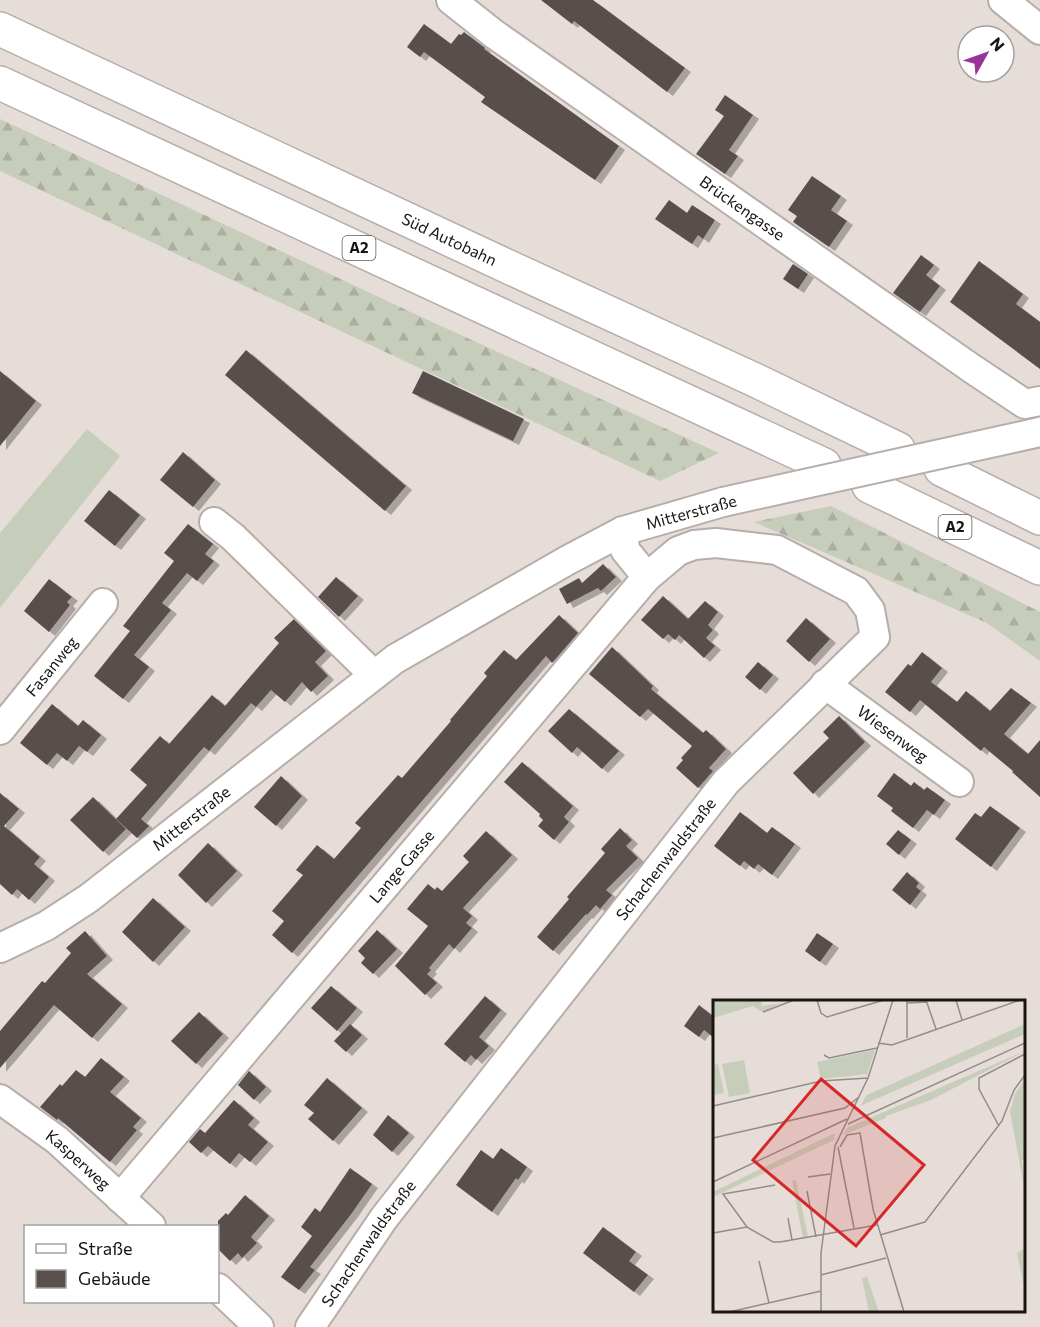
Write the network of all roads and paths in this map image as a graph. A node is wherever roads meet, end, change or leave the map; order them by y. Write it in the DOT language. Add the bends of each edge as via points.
graph roads {
  1 [pos="451,0"];
  2 [pos="1003,0"];
  3 [pos="0,29"];
  4 [pos="1040,30"];
  5 [pos="0,83"];
  6 [pos="1040,401"];
  7 [pos="1040,432"];
  8 [pos="898,449"];
  9 [pos="824,465"];
  10 [pos="941,469"];
  11 [pos="869,486"];
  12 [pos="1040,518"];
  13 [pos="214,522"];
  14 [pos="623,531"];
  15 [pos="1040,568"];
  16 [pos="647,577"];
  17 [pos="103,603"];
  18 [pos="374,675"];
  19 [pos="825,684"];
  20 [pos="0,730"];
  21 [pos="959,782"];
  22 [pos="0,948"];
  23 [pos="0,1099"];
  24 [pos="120,1198"];
  25 [pos="149,1225"];
  26 [pos="219,1289"];
  27 [pos="259,1327"];
  28 [pos="310,1327"];
  1 -- 6 [label="street, Brückengasse" via="971,368 1025,404"];
  2 -- 4 [label="street"];
  3 -- 8 [label="highway, Süd Autobahn"];
  5 -- 9 [label="highway, A2"];
  7 -- 14 [label="street, Mitterstraße, bridge" via="723,502"];
  10 -- 12 [label="highway"];
  11 -- 15 [label="highway, A2"];
  13 -- 18 [label="street"];
  14 -- 16 [label="street" via="625,550"];
  14 -- 18 [label="street, Mitterstraße" via="395,659"];
  16 -- 19 [label="street, Schachenwaldstraße" via="694,544 716,543 777,549 856,591 870,610 875,637"];
  16 -- 24 [label="street, Lange Gasse"];
  17 -- 20 [label="street, Fasanweg"];
  18 -- 22 [label="street, Mitterstraße" via="89,898 46,926"];
  19 -- 21 [label="street, Wiesenweg"];
  19 -- 28 [label="street, Schachenwaldstraße" via="726,782 384,1218"];
  23 -- 24 [label="street, Kasperweg" via="57,1140"];
  24 -- 25 [label="street, Kasperweg"];
  26 -- 27 [label="street"];
}
